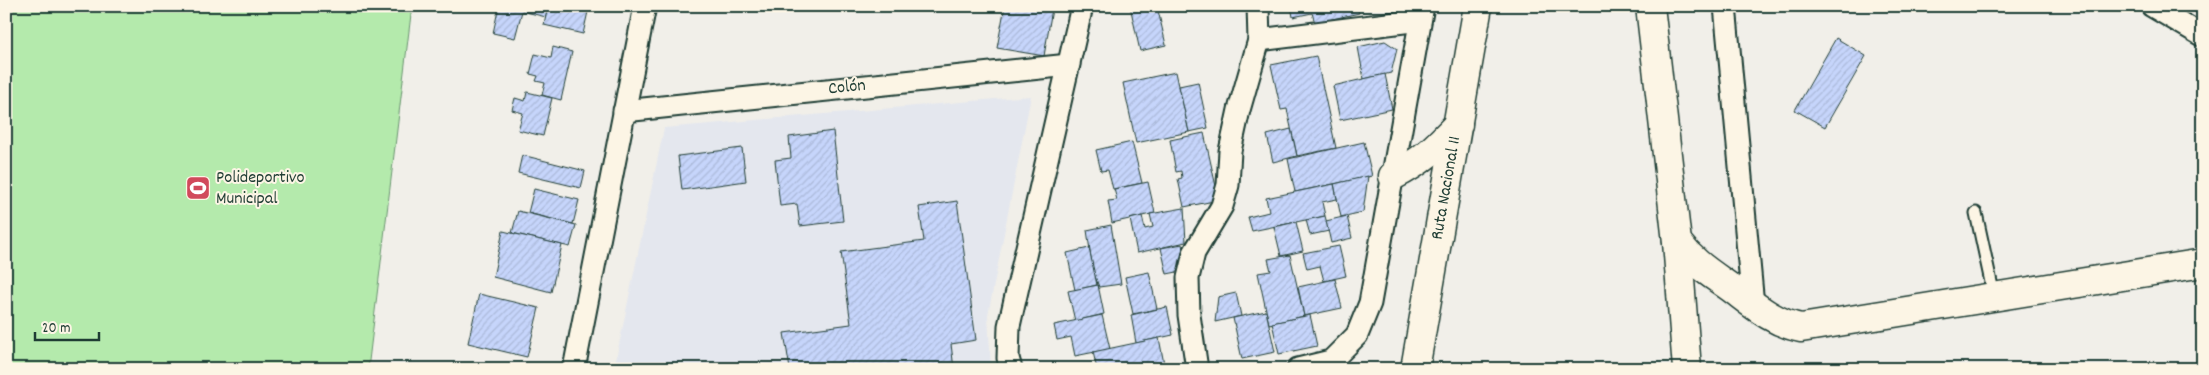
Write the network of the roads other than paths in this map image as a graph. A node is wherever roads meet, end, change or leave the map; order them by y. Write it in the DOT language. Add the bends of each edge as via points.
graph roads {
  1 [pos="644,6"];
  2 [pos="1082,6"];
  3 [pos="1258,6"];
  4 [pos="1478,6"];
  5 [pos="1650,6"];
  6 [pos="1725,6"];
  7 [pos="2152,6"];
  8 [pos="1422,13"];
  9 [pos="2203,36"];
  10 [pos="1259,40"];
  11 [pos="1069,65"];
  12 [pos="624,111"];
  13 [pos="1458,124"];
  14 [pos="1393,176"];
  15 [pos="1976,213"];
  16 [pos="1676,242"];
  17 [pos="2203,264"];
  18 [pos="1994,296"];
  19 [pos="1753,305"];
  20 [pos="574,369"];
  21 [pos="1011,369"];
  22 [pos="1197,369"];
  23 [pos="1298,369"];
  24 [pos="1415,369"];
  25 [pos="1687,369"];
  1 -- 12 [label="street"];
  2 -- 11 [label="street"];
  3 -- 10 [label="street"];
  4 -- 13 [label="main road, Ruta Nacional 11"];
  5 -- 16 [label="main road"];
  6 -- 19 [label="street"];
  7 -- 9 [label="street"];
  8 -- 10 [label="street"];
  8 -- 14 [label="street"];
  10 -- 22 [label="street" via="1239,110 1222,206 1194,253 1188,278 1189,315"];
  11 -- 12 [label="street, Colón"];
  11 -- 21 [label="street" via="1009,326"];
  12 -- 20 [label="street"];
  13 -- 14 [label="main road" via="1423,159"];
  13 -- 24 [label="main road, Ruta Nacional 11"];
  14 -- 23 [label="street" via="1370,303 1357,335 1330,361"];
  15 -- 18 [label="lane"];
  16 -- 19 [label="main road" via="1695,263"];
  16 -- 25 [label="main road"];
  17 -- 18 [label="main road"];
  18 -- 19 [label="main road" via="1801,328 1787,325"];
}
